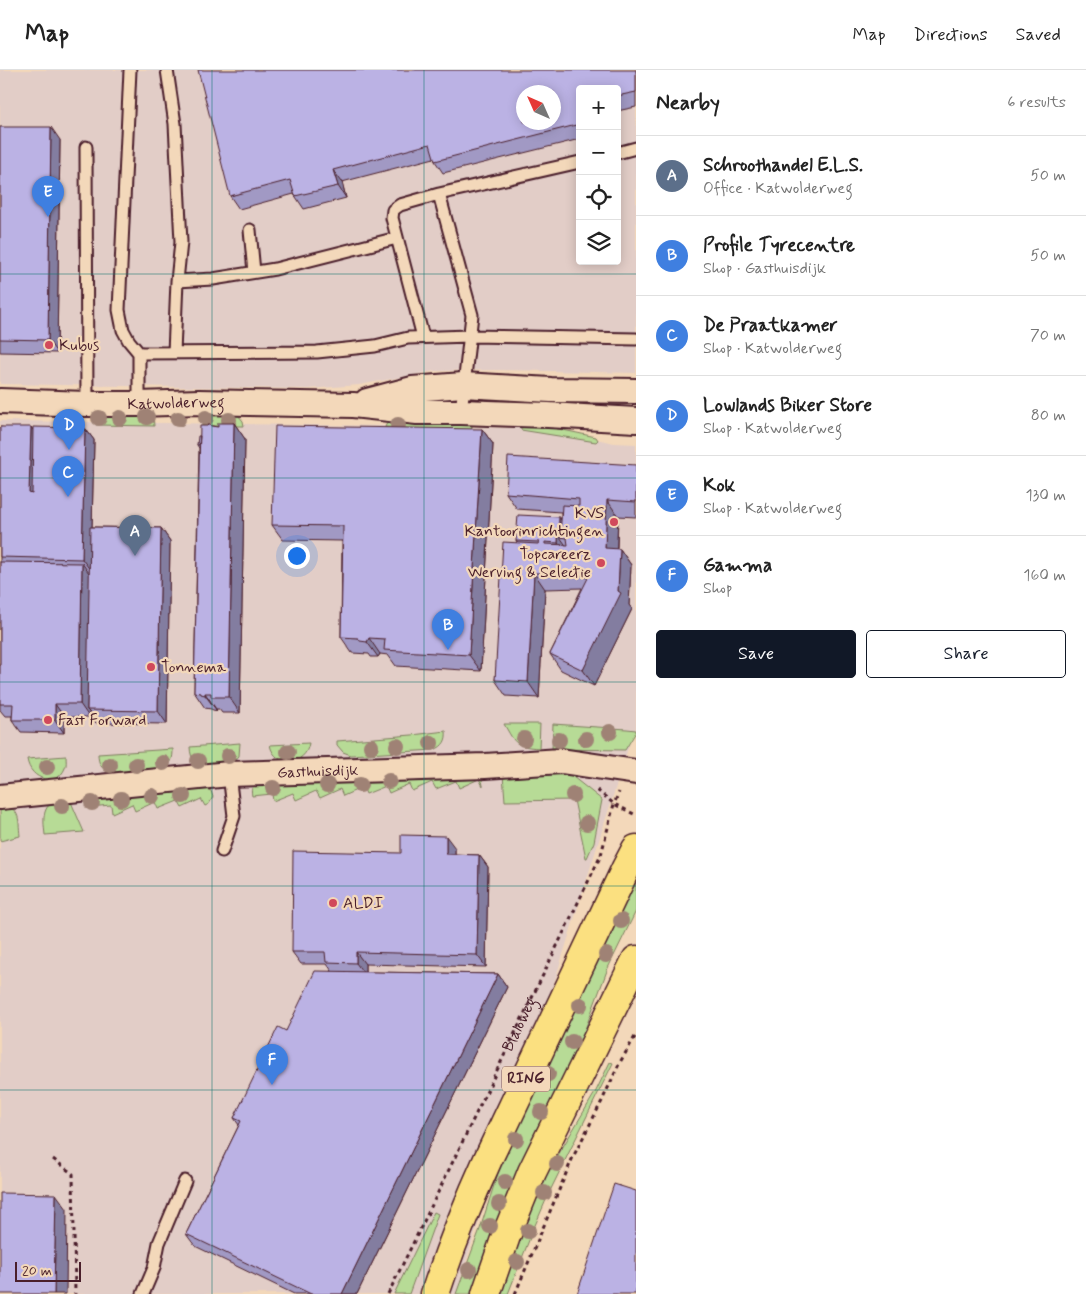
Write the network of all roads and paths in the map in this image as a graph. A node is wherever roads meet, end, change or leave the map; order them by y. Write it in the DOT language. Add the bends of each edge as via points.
graph roads {
  1 [pos="130,70"];
  2 [pos="168,70"];
  3 [pos="86,147"];
  4 [pos="636,148"];
  5 [pos="621,152"];
  6 [pos="576,163"];
  7 [pos="439,194"];
  8 [pos="250,230"];
  9 [pos="397,238"];
  10 [pos="254,272"];
  11 [pos="177,281"];
  12 [pos="470,336"];
  13 [pos="423,337"];
  14 [pos="636,339"];
  15 [pos="138,353"];
  16 [pos="174,353"];
  17 [pos="464,385"];
  18 [pos="636,391"];
  19 [pos="0,401"];
  20 [pos="87,404"];
  21 [pos="139,404"];
  22 [pos="353,405"];
  23 [pos="461,412"];
  24 [pos="636,420"];
  25 [pos="632,771"];
  26 [pos="229,774"];
  27 [pos="0,797"];
  28 [pos="614,804"];
  29 [pos="636,815"];
  30 [pos="636,849"];
  31 [pos="222,851"];
  32 [pos="636,960"];
  33 [pos="636,1035"];
  34 [pos="53,1159"];
  35 [pos="184,1181"];
  36 [pos="75,1294"];
  37 [pos="143,1294"];
  38 [pos="388,1294"];
  39 [pos="434,1294"];
  40 [pos="486,1294"];
  41 [pos="515,1294"];
  1 -- 15 [label="lane" via="119,310 123,330"];
  2 -- 11 [label="lane" via="181,242"];
  3 -- 20 [label="lane"];
  4 -- 5 [label="lane"];
  6 -- 7 [label="lane"];
  7 -- 9 [label="lane" via="393,210"];
  7 -- 12 [label="lane" via="472,315"];
  8 -- 10 [label="lane"];
  9 -- 10 [label="lane"];
  9 -- 13 [label="lane"];
  10 -- 11 [label="lane"];
  11 -- 16 [label="lane"];
  12 -- 13 [label="lane"];
  12 -- 14 [label="lane"];
  12 -- 17 [label="lane"];
  13 -- 16 [label="lane" via="316,352"];
  15 -- 16 [label="lane"];
  15 -- 21 [label="lane"];
  17 -- 18 [label="street, Katwolderweg"];
  17 -- 22 [label="street, Katwolderweg" via="412,389"];
  17 -- 23 [label="lane"];
  19 -- 20 [label="street, Katwolderweg"];
  20 -- 21 [label="street, Katwolderweg"];
  21 -- 22 [label="street, Katwolderweg"];
  22 -- 23 [label="street, Katwolderweg" via="417,412"];
  23 -- 24 [label="street, Katwolderweg"];
  25 -- 26 [label="street, Gasthuisdijk" via="562,761"];
  25 -- 28 [label="path, Blaloweg"];
  26 -- 27 [label="street, Gasthuisdijk"];
  26 -- 31 [label="lane" via="234,816"];
  28 -- 29 [label="path"];
  28 -- 38 [label="path, Blaloweg" via="601,855"];
  30 -- 39 [label="main road, Blaloweg / RING" via="488,1159"];
  32 -- 40 [label="main road, RING" via="532,1172"];
  33 -- 41 [label="path" via="573,1157"];
  34 -- 36 [label="path" via="74,1174"];
  35 -- 37 [label="lane" via="159,1242 154,1268"];
}
